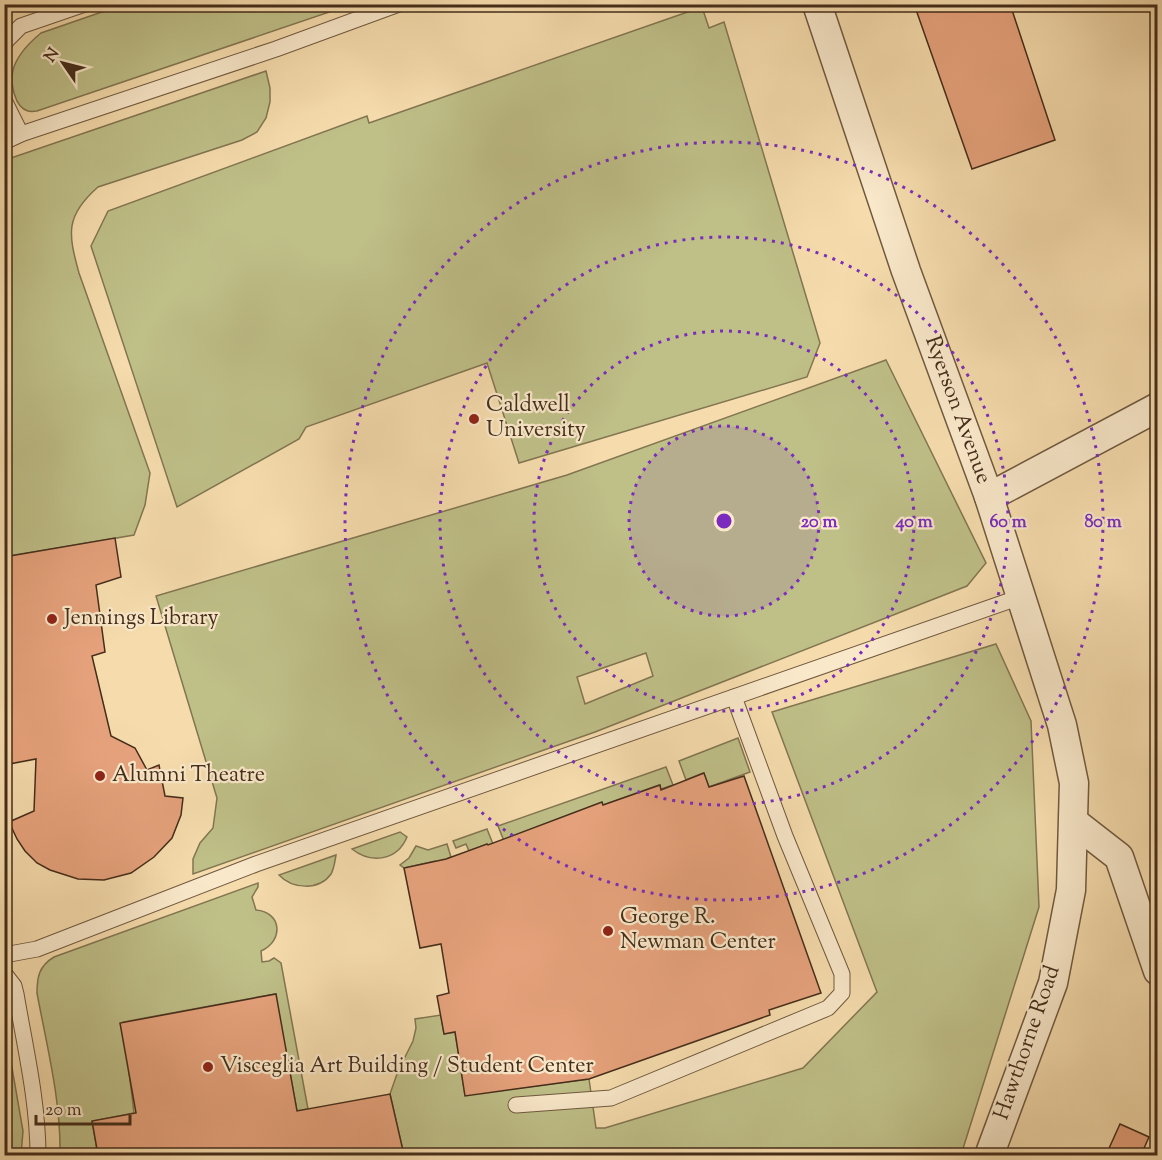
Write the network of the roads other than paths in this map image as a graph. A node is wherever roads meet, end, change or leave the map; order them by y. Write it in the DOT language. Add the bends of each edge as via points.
graph roads {
  1 [pos="84,4"];
  2 [pos="399,4"];
  3 [pos="817,4"];
  4 [pos="4,45"];
  5 [pos="4,100"];
  6 [pos="21,134"];
  7 [pos="4,142"];
  8 [pos="1158,406"];
  9 [pos="989,497"];
  10 [pos="1020,597"];
  11 [pos="734,697"];
  12 [pos="1074,822"];
  13 [pos="4,955"];
  14 [pos="1158,970"];
  15 [pos="4,973"];
  16 [pos="516,1105"];
  17 [pos="38,1155"];
  18 [pos="988,1155"];
  1 -- 4 [label="lane" via="21,26"];
  2 -- 6 [label="lane"];
  3 -- 9 [label="street, Ryerson Avenue" via="906,271"];
  5 -- 6 [label="lane"];
  6 -- 7 [label="lane"];
  8 -- 9 [label="street"];
  9 -- 10 [label="street, Ryerson Avenue"];
  10 -- 11 [label="lane"];
  10 -- 12 [label="street, Ryerson Avenue" via="1062,725 1074,783"];
  11 -- 13 [label="lane" via="266,861 37,949"];
  11 -- 16 [label="lane" via="842,974 842,993 828,1008 611,1098"];
  12 -- 14 [label="street" via="1119,857"];
  12 -- 18 [label="street, Hawthorne Road" via="1071,890 1053,983"];
  15 -- 17 [label="lane" via="16,994 37,1117"];
}
